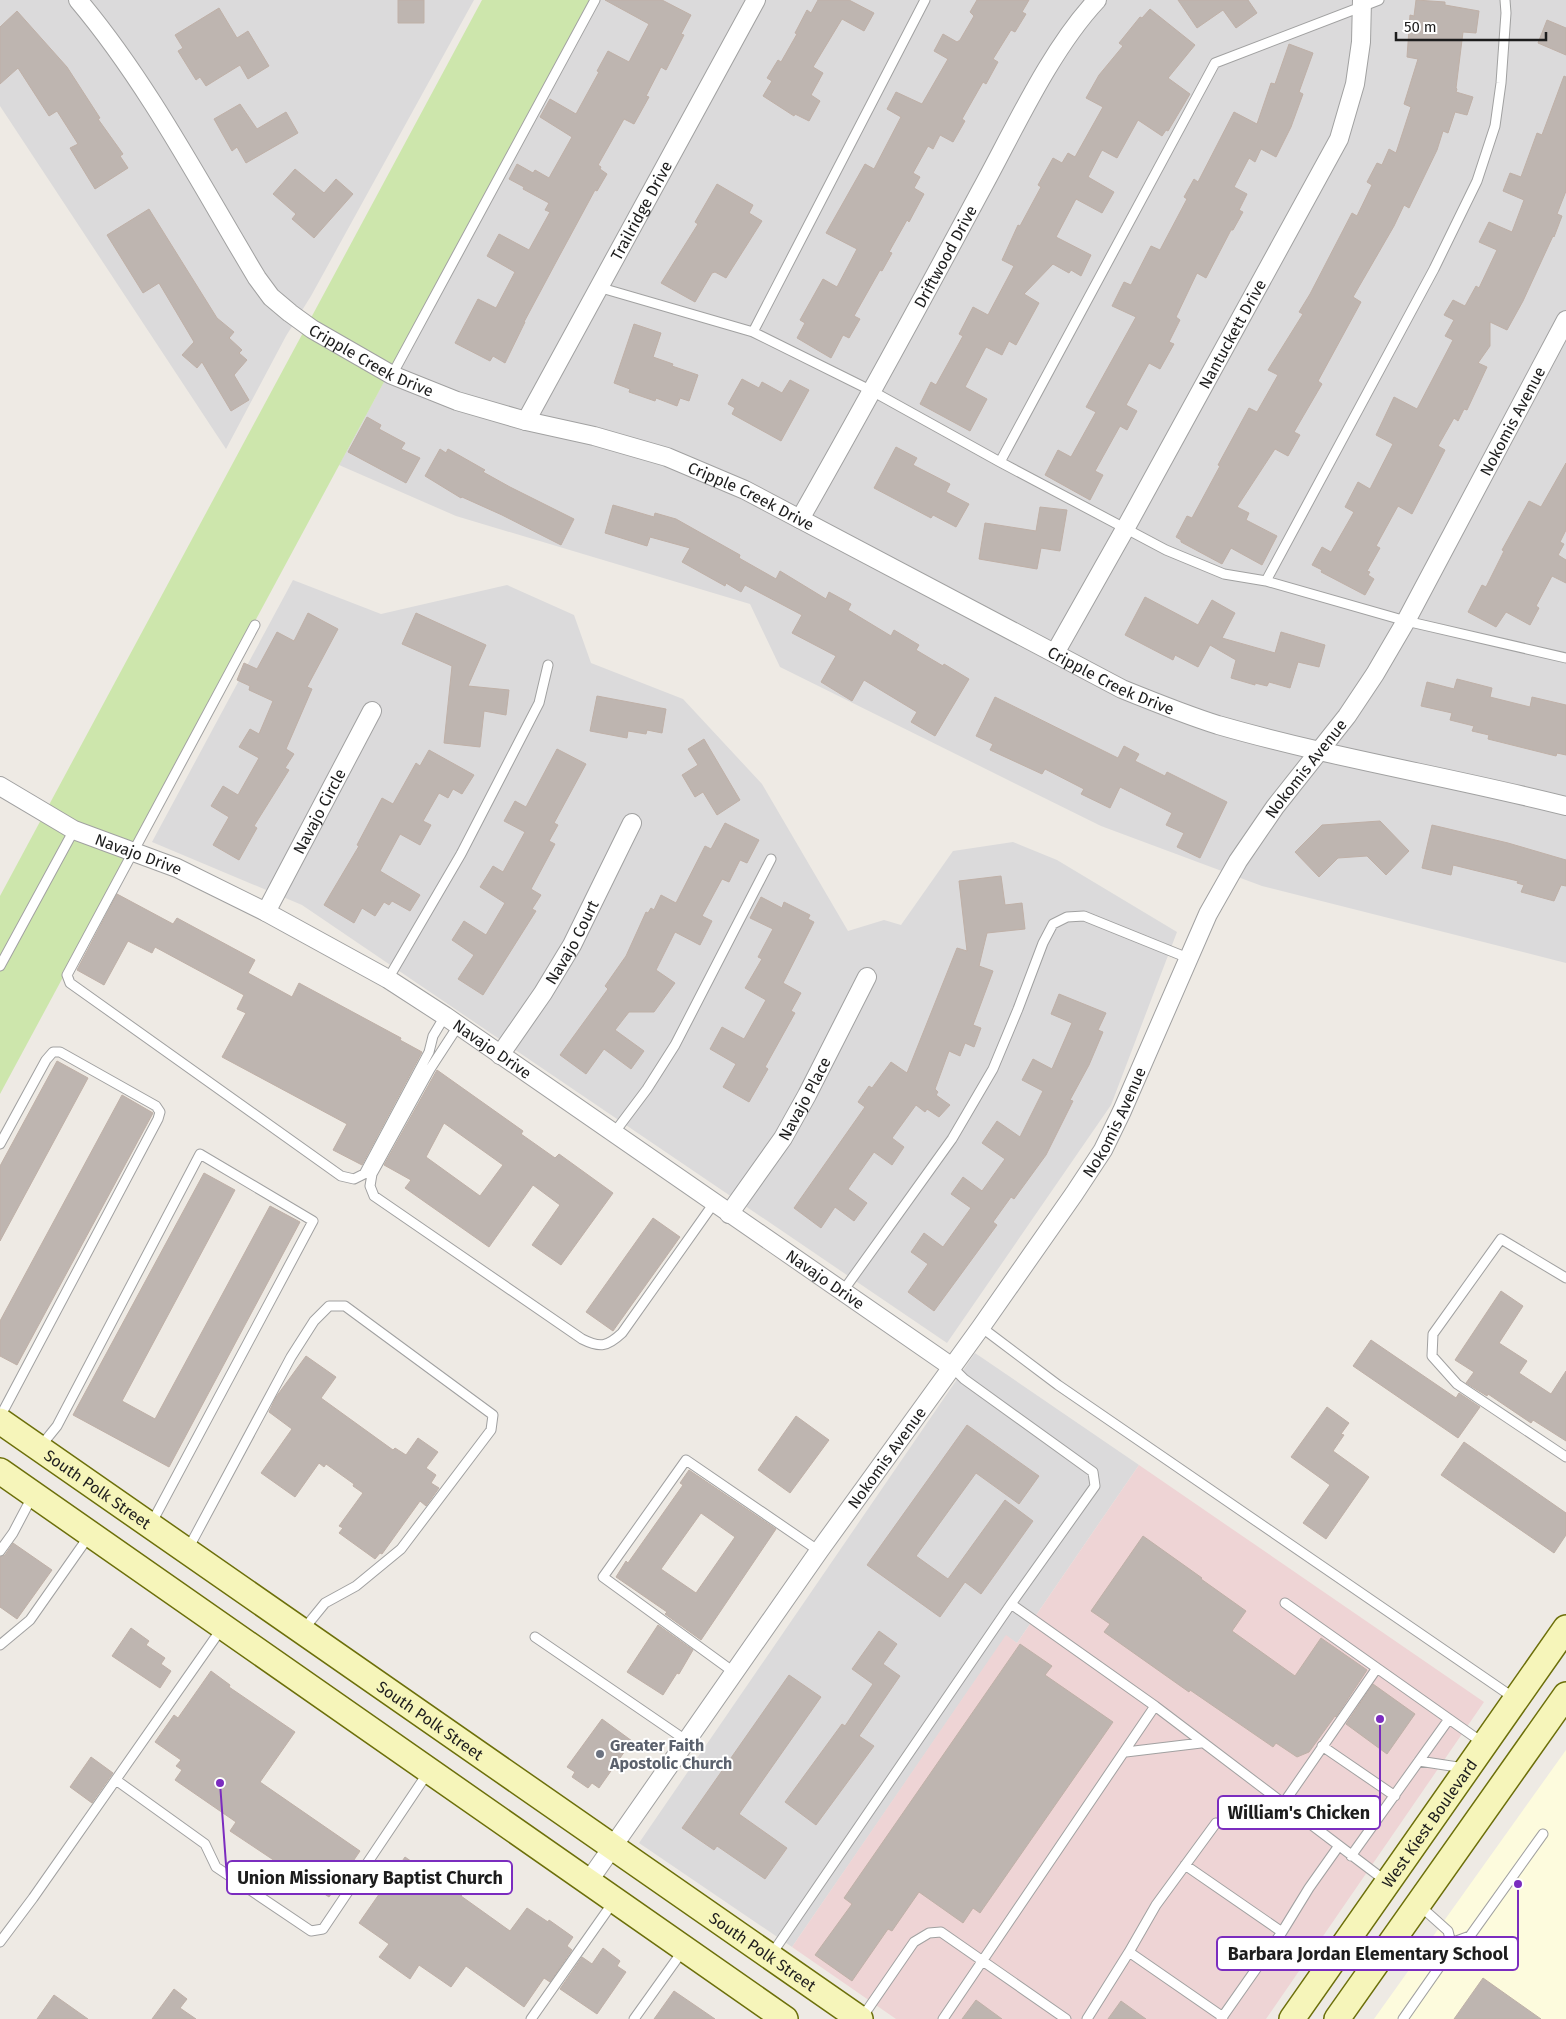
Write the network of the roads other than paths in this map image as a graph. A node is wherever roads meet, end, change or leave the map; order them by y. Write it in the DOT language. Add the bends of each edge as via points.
graph roads {
  1 [pos="78,0"];
  2 [pos="595,0"];
  3 [pos="756,0"];
  4 [pos="925,0"];
  5 [pos="1097,0"];
  6 [pos="1505,0"];
  7 [pos="1368,2"];
  8 [pos="598,287"];
  9 [pos="1566,320"];
  10 [pos="753,332"];
  11 [pos="392,375"];
  12 [pos="872,390"];
  13 [pos="526,421"];
  14 [pos="1000,462"];
  15 [pos="800,518"];
  16 [pos="1125,529"];
  17 [pos="1266,581"];
  18 [pos="1406,620"];
  19 [pos="255,625"];
  20 [pos="1055,653"];
  21 [pos="1566,658"];
  22 [pos="548,665"];
  23 [pos="372,711"];
  24 [pos="1319,750"];
  25 [pos="0,786"];
  26 [pos="1566,806"];
  27 [pos="632,823"];
  28 [pos="74,830"];
  29 [pos="133,852"];
  30 [pos="771,859"];
  31 [pos="266,912"];
  32 [pos="1188,958"];
  33 [pos="0,966"];
  34 [pos="867,977"];
  35 [pos="388,979"];
  36 [pos="452,1021"];
  37 [pos="500,1055"];
  38 [pos="614,1133"];
  39 [pos="0,1144"];
  40 [pos="714,1203"];
  41 [pos="729,1214"];
  42 [pos="1566,1278"];
  43 [pos="843,1291"];
  44 [pos="981,1327"];
  45 [pos="952,1367"];
  46 [pos="0,1419"];
  47 [pos="40,1448"];
  48 [pos="1566,1457"];
  49 [pos="0,1471"];
  50 [pos="34,1494"];
  51 [pos="150,1525"];
  52 [pos="91,1534"];
  53 [pos="187,1550"];
  54 [pos="0,1551"];
  55 [pos="819,1551"];
  56 [pos="1285,1603"];
  57 [pos="1011,1604"];
  58 [pos="224,1626"];
  59 [pos="1566,1628"];
  60 [pos="303,1630"];
  61 [pos="535,1637"];
  62 [pos="0,1645"];
  63 [pos="279,1664"];
  64 [pos="1377,1668"];
  65 [pos="735,1672"];
  66 [pos="1566,1695"];
  67 [pos="1516,1700"];
  68 [pos="1155,1706"];
  69 [pos="1449,1719"];
  70 [pos="1547,1722"];
  71 [pos="687,1741"];
  72 [pos="1201,1743"];
  73 [pos="1485,1744"];
  74 [pos="1322,1746"];
  75 [pos="1126,1752"];
  76 [pos="1419,1761"];
  77 [pos="1467,1768"];
  78 [pos="429,1770"];
  79 [pos="116,1780"];
  80 [pos="1395,1796"];
  81 [pos="1283,1804"];
  82 [pos="1216,1822"];
  83 [pos="1543,1834"];
  84 [pos="1338,1847"];
  85 [pos="613,1848"];
  86 [pos="1351,1856"];
  87 [pos="1185,1865"];
  88 [pos="588,1882"];
  89 [pos="1388,1882"];
  90 [pos="614,1900"];
  91 [pos="1418,1904"];
  92 [pos="1282,1932"];
  93 [pos="0,1942"];
  94 [pos="1451,1943"];
  95 [pos="684,1949"];
  96 [pos="1129,1952"];
  97 [pos="770,1956"];
  98 [pos="983,1961"];
  99 [pos="1222,2018"];
  100 [pos="531,2019"];
  101 [pos="634,2019"];
  102 [pos="784,2019"];
  103 [pos="861,2019"];
  104 [pos="944,2019"];
  105 [pos="1066,2019"];
  106 [pos="1087,2019"];
  107 [pos="1292,2019"];
  108 [pos="1337,2019"];
  109 [pos="1403,2019"];
  1 -- 11 [label="street, Cripple Creek Drive" via="138,78 271,297 312,329"];
  2 -- 11 [label="lane"];
  3 -- 8 [label="street, Trailridge Drive"];
  4 -- 10 [label="lane"];
  5 -- 12 [label="street, Driftwood Drive" via="1081,17 1046,72"];
  6 -- 17 [label="lane" via="1501,83 1495,126 1477,181 1434,269"];
  7 -- 14 [label="lane" via="1215,63"];
  7 -- 16 [label="street, Nantuckett Drive" via="1355,84 1339,139"];
  8 -- 10 [label="lane"];
  8 -- 13 [label="street, Trailridge Drive"];
  9 -- 18 [label="street, Nokomis Avenue"];
  10 -- 12 [label="lane"];
  11 -- 13 [label="street, Cripple Creek Drive" via="457,401"];
  12 -- 14 [label="lane"];
  12 -- 15 [label="street, Driftwood Drive"];
  13 -- 15 [label="street, Cripple Creek Drive" via="667,457 745,490"];
  14 -- 16 [label="lane"];
  15 -- 20 [label="street, Cripple Creek Drive"];
  16 -- 17 [label="lane" via="1224,574"];
  16 -- 20 [label="street, Nantuckett Drive"];
  17 -- 18 [label="lane"];
  18 -- 21 [label="lane"];
  18 -- 24 [label="street, Nokomis Avenue" via="1347,716"];
  19 -- 29 [label="lane"];
  20 -- 24 [label="street, Cripple Creek Drive" via="1122,688 1170,708"];
  22 -- 35 [label="lane" via="539,703 461,854"];
  23 -- 31 [label="street, Navajo Circle"];
  24 -- 26 [label="street, Cripple Creek Drive"];
  24 -- 32 [label="street, Nokomis Avenue" via="1238,861"];
  25 -- 28 [label="street, Navajo Drive"];
  27 -- 37 [label="street, Navajo Court" via="572,945 543,994"];
  28 -- 29 [label="street, Navajo Drive"];
  28 -- 33 [label="lane"];
  29 -- 31 [label="street, Navajo Drive" via="178,868"];
  29 -- 36 [label="lane" via="67,975 70,983 341,1176 354,1179 364,1174 429,1052 433,1036"];
  30 -- 38 [label="lane" via="675,1045"];
  31 -- 35 [label="street, Navajo Drive"];
  32 -- 43 [label="lane" via="1084,916 1067,917 1053,924 993,1070 952,1139"];
  32 -- 44 [label="street, Nokomis Avenue" via="1122,1112 1102,1150"];
  34 -- 41 [label="street, Navajo Place" via="783,1138"];
  35 -- 36 [label="street, Navajo Drive"];
  36 -- 37 [label="street, Navajo Drive"];
  36 -- 40 [label="lane" via="430,1069 372,1174 370,1186 374,1196 582,1339 604,1346 622,1334"];
  37 -- 38 [label="street, Navajo Drive"];
  38 -- 40 [label="street, Navajo Drive"];
  39 -- 46 [label="lane" via="53,1052 60,1052 156,1106 160,1112"];
  40 -- 41 [label="street, Navajo Drive"];
  41 -- 43 [label="street, Navajo Drive"];
  42 -- 48 [label="lane" via="1501,1239 1433,1334 1432,1356 1457,1384"];
  43 -- 45 [label="street, Navajo Drive"];
  44 -- 45 [label="street, Nokomis Avenue"];
  44 -- 67 [label="lane" via="1058,1385"];
  45 -- 55 [label="street, Nokomis Avenue"];
  45 -- 57 [label="lane" via="1093,1472 1094,1486"];
  46 -- 47 [label="main road, South Polk Street"];
  47 -- 51 [label="main road, South Polk Street"];
  47 -- 51 [label="lane" via="56,1426 200,1154 313,1221"];
  49 -- 50 [label="main road"];
  50 -- 52 [label="main road"];
  50 -- 54 [label="lane"];
  51 -- 53 [label="main road, South Polk Street"];
  52 -- 58 [label="main road"];
  52 -- 62 [label="lane" via="30,1620"];
  53 -- 60 [label="main road, South Polk Street"];
  53 -- 60 [label="lane" via="291,1357 314,1321 330,1306 345,1306 493,1415 491,1430 401,1549 356,1586 325,1604"];
  55 -- 65 [label="street, Nokomis Avenue"];
  55 -- 65 [label="lane" via="686,1460 603,1577"];
  56 -- 64 [label="lane"];
  57 -- 68 [label="lane"];
  57 -- 97 [label="lane"];
  58 -- 63 [label="main road"];
  58 -- 79 [label="lane"];
  59 -- 67 [label="main road, West Kiest Boulevard"];
  60 -- 63 [label="main road"];
  60 -- 85 [label="main road, South Polk Street"];
  61 -- 71 [label="lane"];
  63 -- 78 [label="main road"];
  64 -- 69 [label="lane"];
  64 -- 74 [label="lane"];
  65 -- 71 [label="street, Nokomis Avenue"];
  66 -- 70 [label="main road"];
  67 -- 70 [label="main road"];
  67 -- 73 [label="main road, West Kiest Boulevard"];
  68 -- 72 [label="lane"];
  68 -- 75 [label="lane"];
  69 -- 73 [label="lane"];
  69 -- 76 [label="lane"];
  70 -- 91 [label="main road"];
  71 -- 85 [label="street, Nokomis Avenue"];
  72 -- 75 [label="lane"];
  72 -- 81 [label="lane"];
  73 -- 77 [label="main road, West Kiest Boulevard"];
  74 -- 80 [label="lane"];
  74 -- 81 [label="lane"];
  75 -- 98 [label="lane"];
  76 -- 77 [label="lane"];
  76 -- 80 [label="lane"];
  77 -- 89 [label="main road, West Kiest Boulevard"];
  78 -- 79 [label="lane" via="323,1930 311,1931 216,1868 205,1844"];
  78 -- 88 [label="main road"];
  79 -- 93 [label="lane"];
  80 -- 86 [label="lane"];
  81 -- 84 [label="lane"];
  82 -- 87 [label="lane"];
  83 -- 94 [label="lane" via="1470,1936"];
  84 -- 86 [label="lane"];
  84 -- 92 [label="lane"];
  85 -- 88 [label="street, Nokomis Avenue"];
  85 -- 97 [label="main road, South Polk Street"];
  86 -- 89 [label="lane"];
  87 -- 92 [label="lane"];
  87 -- 96 [label="lane" via="1156,1905"];
  88 -- 90 [label="main road"];
  89 -- 91 [label="main road"];
  89 -- 107 [label="main road, West Kiest Boulevard"];
  90 -- 95 [label="main road"];
  90 -- 100 [label="lane"];
  91 -- 94 [label="lane" via="1448,1931"];
  91 -- 108 [label="main road"];
  92 -- 99 [label="lane"];
  94 -- 109 [label="lane" via="1447,1956"];
  95 -- 101 [label="lane"];
  95 -- 102 [label="main road"];
  96 -- 99 [label="lane"];
  96 -- 106 [label="lane"];
  97 -- 103 [label="main road, South Polk Street"];
  98 -- 103 [label="lane" via="941,1932 929,1933 914,1942"];
  98 -- 104 [label="lane"];
  98 -- 105 [label="lane"];
}
